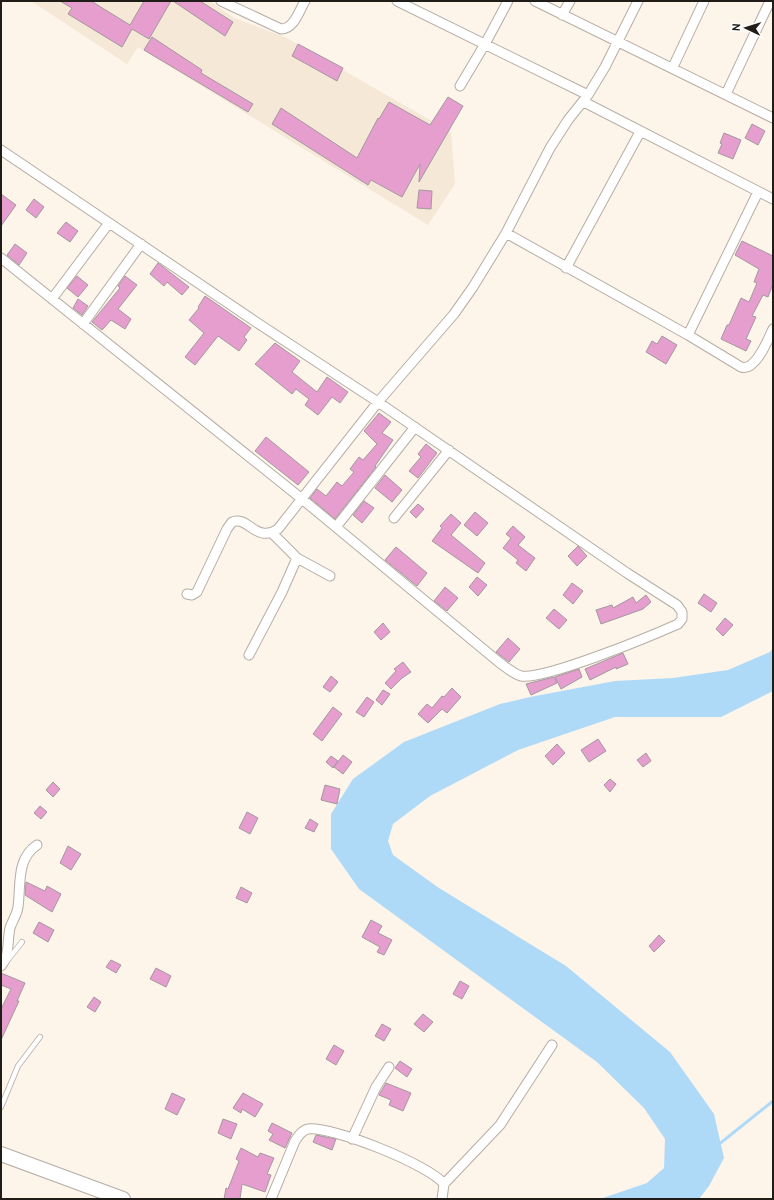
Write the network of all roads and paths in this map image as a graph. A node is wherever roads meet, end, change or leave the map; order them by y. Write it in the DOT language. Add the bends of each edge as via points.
graph roads {
  1 [pos="221,1"];
  2 [pos="305,1"];
  3 [pos="397,1"];
  4 [pos="508,1"];
  5 [pos="535,1"];
  6 [pos="570,1"];
  7 [pos="638,1"];
  8 [pos="704,1"];
  9 [pos="770,1"];
  10 [pos="562,15"];
  11 [pos="618,41"];
  12 [pos="485,44"];
  13 [pos="673,67"];
  14 [pos="460,86"];
  15 [pos="726,94"];
  16 [pos="586,99"];
  17 [pos="773,118"];
  18 [pos="640,132"];
  19 [pos="1,150"];
  20 [pos="758,192"];
  21 [pos="773,199"];
  22 [pos="109,223"];
  23 [pos="506,233"];
  24 [pos="141,244"];
  25 [pos="1,258"];
  26 [pos="566,268"];
  27 [pos="52,299"];
  28 [pos="83,324"];
  29 [pos="773,329"];
  30 [pos="688,335"];
  31 [pos="378,402"];
  32 [pos="415,427"];
  33 [pos="448,450"];
  34 [pos="302,499"];
  35 [pos="394,518"];
  36 [pos="336,527"];
  37 [pos="272,533"];
  38 [pos="297,558"];
  39 [pos="330,576"];
  40 [pos="187,594"];
  41 [pos="248,655"];
  42 [pos="38,845"];
  43 [pos="22,942"];
  44 [pos="2,965"];
  45 [pos="40,1037"];
  46 [pos="552,1045"];
  47 [pos="389,1066"];
  48 [pos="1,1107"];
  49 [pos="352,1139"];
  50 [pos="1,1154"];
  51 [pos="444,1184"];
  52 [pos="124,1199"];
  53 [pos="271,1199"];
  54 [pos="442,1199"];
  1 -- 2 [label="street" via="285,29 292,23"];
  3 -- 12 [label="street"];
  4 -- 12 [label="street"];
  5 -- 10 [label="street"];
  6 -- 10 [label="street"];
  7 -- 11 [label="street"];
  8 -- 13 [label="street"];
  9 -- 15 [label="street"];
  10 -- 11 [label="street"];
  11 -- 13 [label="street"];
  11 -- 16 [label="street"];
  12 -- 14 [label="street"];
  12 -- 16 [label="street"];
  13 -- 15 [label="street"];
  15 -- 17 [label="street"];
  16 -- 18 [label="street"];
  16 -- 23 [label="street" via="568,120 550,148"];
  18 -- 20 [label="street"];
  18 -- 26 [label="street"];
  19 -- 22 [label="street"];
  20 -- 21 [label="street"];
  20 -- 30 [label="street"];
  22 -- 24 [label="street"];
  22 -- 27 [label="street"];
  23 -- 26 [label="street"];
  23 -- 31 [label="street" via="454,314"];
  24 -- 28 [label="street"];
  24 -- 31 [label="street"];
  25 -- 27 [label="street"];
  26 -- 30 [label="street"];
  27 -- 28 [label="street"];
  28 -- 34 [label="street"];
  29 -- 30 [label="street" via="756,361 745,369"];
  31 -- 32 [label="street"];
  31 -- 34 [label="street"];
  32 -- 33 [label="street"];
  32 -- 36 [label="street"];
  33 -- 35 [label="street"];
  33 -- 36 [label="street" via="677,605 682,612 682,619 678,624 630,644 538,675 522,676 500,663"];
  34 -- 36 [label="street"];
  34 -- 37 [label="street"];
  37 -- 38 [label="street"];
  37 -- 40 [label="street" via="262,534 242,522 232,522 197,592"];
  38 -- 39 [label="street"];
  38 -- 41 [label="street"];
  42 -- 44 [label="street" via="23,861 18,908 10,928 8,952"];
  43 -- 44 [label="lane"];
  45 -- 48 [label="lane" via="18,1066"];
  46 -- 51 [label="street" via="500,1125"];
  47 -- 49 [label="street" via="376,1087"];
  49 -- 51 [label="street" via="400,1156 431,1172"];
  49 -- 53 [label="street" via="314,1129 304,1130 295,1141"];
  50 -- 52 [label="main road"];
  51 -- 54 [label="street"];
}
